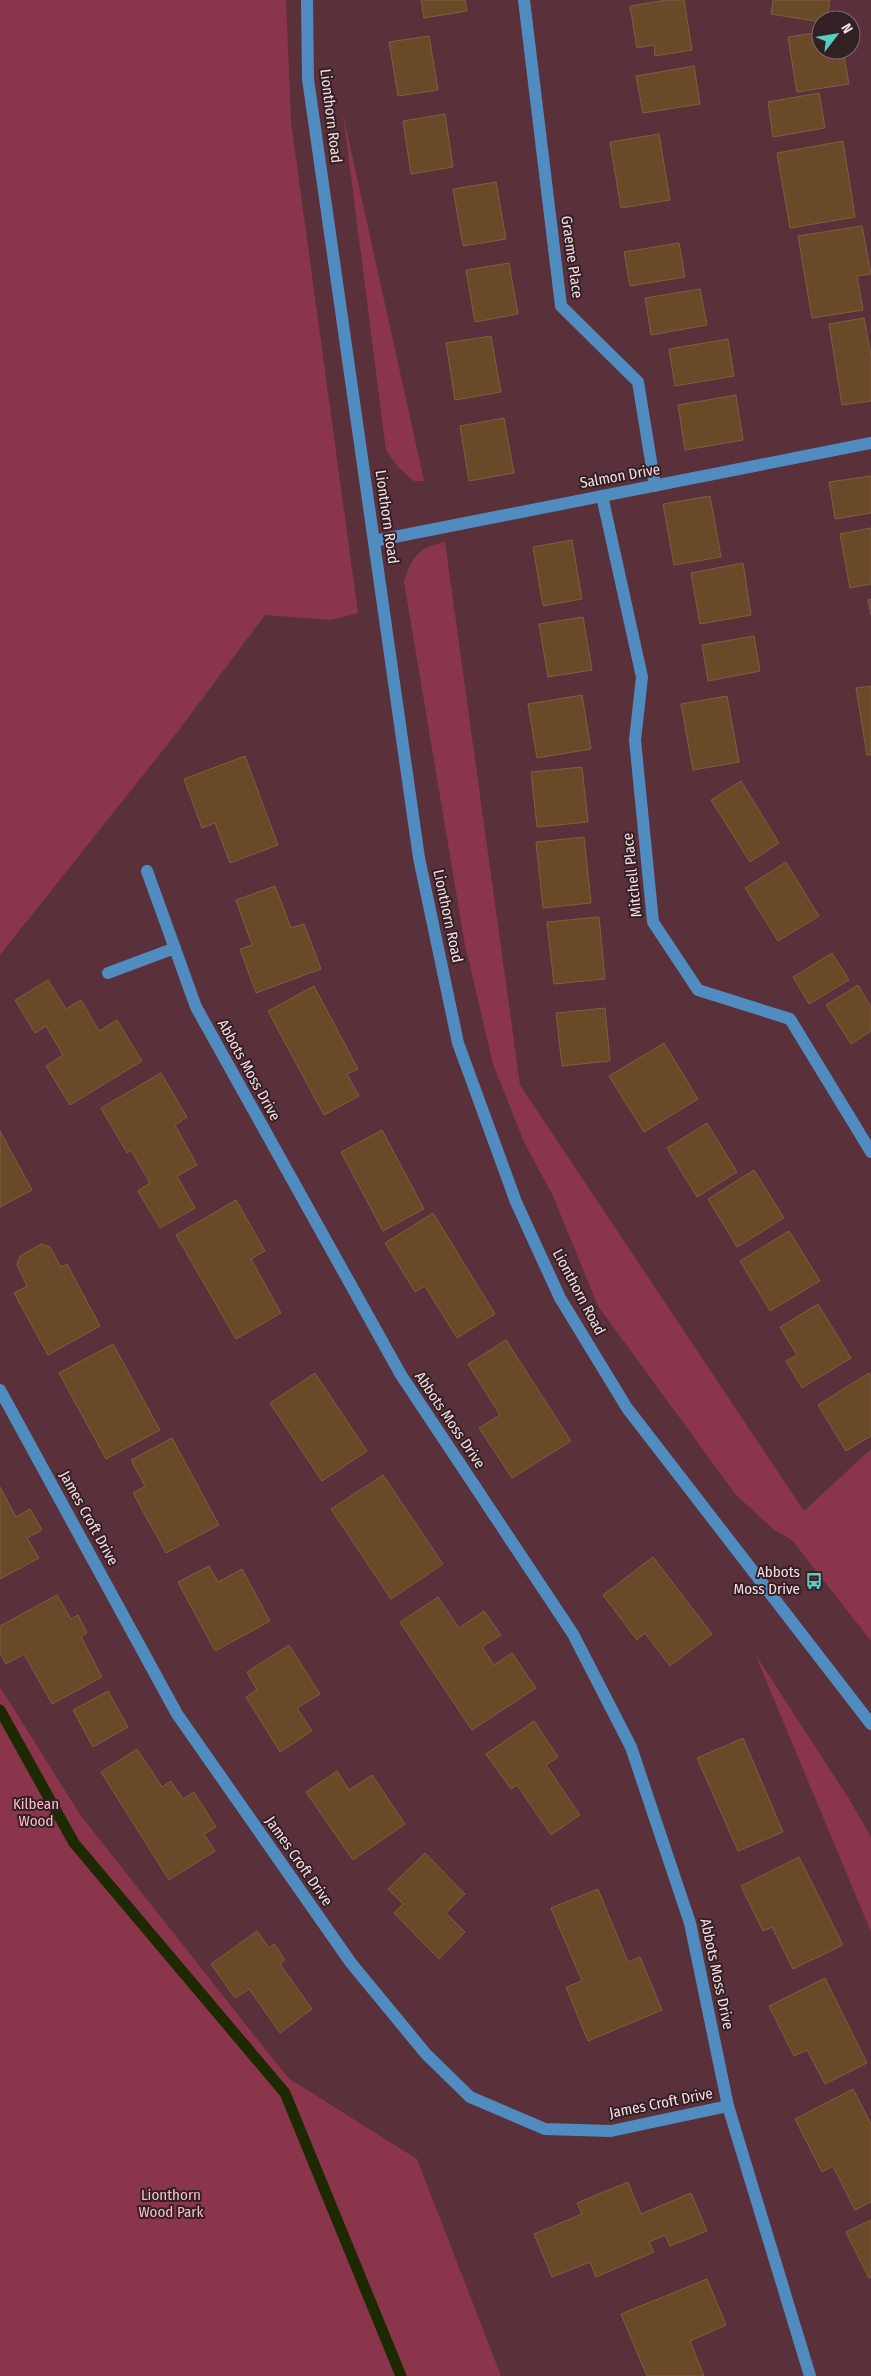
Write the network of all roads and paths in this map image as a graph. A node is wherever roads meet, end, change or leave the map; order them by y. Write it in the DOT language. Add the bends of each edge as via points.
graph roads {
  1 [pos="308,0"];
  2 [pos="524,0"];
  3 [pos="871,442"];
  4 [pos="655,486"];
  5 [pos="602,496"];
  6 [pos="374,541"];
  7 [pos="147,871"];
  8 [pos="175,948"];
  9 [pos="108,973"];
  10 [pos="871,1152"];
  11 [pos="0,1390"];
  12 [pos="871,1724"];
  13 [pos="728,2106"];
  14 [pos="810,2376"];
  1 -- 6 [label="street, Lionthorn Road" via="308,79"];
  2 -- 4 [label="street, Graeme Place" via="561,306 638,382"];
  3 -- 4 [label="street, Salmon Drive"];
  4 -- 5 [label="street, Salmon Drive"];
  5 -- 6 [label="street, Salmon Drive"];
  5 -- 10 [label="street, Mitchell Place" via="642,677 635,740 653,922 698,990 790,1019"];
  6 -- 12 [label="street, Lionthorn Road" via="419,858 456,1033 516,1202 560,1298 627,1408"];
  7 -- 8 [label="street, Abbots Moss Drive"];
  8 -- 9 [label="street"];
  8 -- 13 [label="street, Abbots Moss Drive" via="196,1007 396,1367 573,1634 631,1747 690,1923"];
  11 -- 13 [label="street, James Croft Drive" via="177,1714 351,1963 426,2054 470,2097 544,2129 612,2132"];
  13 -- 14 [label="street, Abbots Moss Drive"];
}
